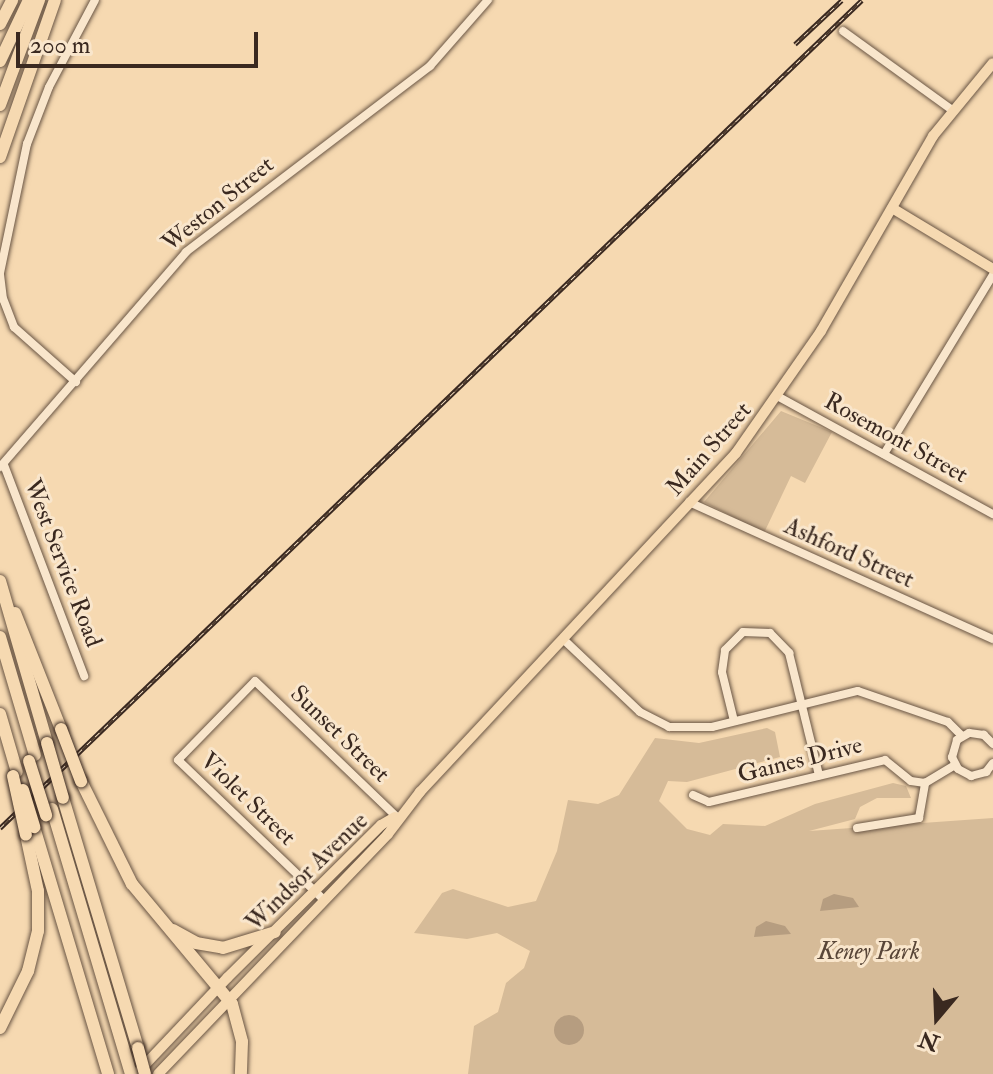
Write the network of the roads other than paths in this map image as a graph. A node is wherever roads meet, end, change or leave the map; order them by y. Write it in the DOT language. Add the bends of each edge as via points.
graph roads {
  1 [pos="12,0"];
  2 [pos="29,0"];
  3 [pos="39,0"];
  4 [pos="55,0"];
  5 [pos="95,0"];
  6 [pos="488,0"];
  7 [pos="0,24"];
  8 [pos="843,31"];
  9 [pos="0,61"];
  10 [pos="993,63"];
  11 [pos="0,105"];
  12 [pos="952,110"];
  13 [pos="0,157"];
  14 [pos="892,208"];
  15 [pos="993,272"];
  16 [pos="76,382"];
  17 [pos="779,397"];
  18 [pos="884,454"];
  19 [pos="2,466"];
  20 [pos="993,501"];
  21 [pos="689,502"];
  22 [pos="990,512"];
  23 [pos="1,585"];
  24 [pos="0,637"];
  25 [pos="563,639"];
  26 [pos="993,639"];
  27 [pos="0,664"];
  28 [pos="84,676"];
  29 [pos="801,703"];
  30 [pos="0,714"];
  31 [pos="734,721"];
  32 [pos="962,736"];
  33 [pos="993,744"];
  34 [pos="32,758"];
  35 [pos="178,760"];
  36 [pos="993,763"];
  37 [pos="955,765"];
  38 [pos="819,775"];
  39 [pos="925,783"];
  40 [pos="693,795"];
  41 [pos="397,817"];
  42 [pos="857,828"];
  43 [pos="30,831"];
  44 [pos="320,896"];
  45 [pos="154,913"];
  46 [pos="280,936"];
  47 [pos="219,986"];
  48 [pos="229,998"];
  49 [pos="0,1028"];
  50 [pos="125,1069"];
  51 [pos="108,1074"];
  52 [pos="137,1074"];
  53 [pos="145,1074"];
  54 [pos="158,1074"];
  55 [pos="241,1074"];
  1 -- 7 [label="highway"];
  2 -- 9 [label="highway"];
  3 -- 11 [label="highway"];
  4 -- 13 [label="highway"];
  5 -- 16 [label="street" via="30,134 12,198 0,273 5,309 17,330"];
  6 -- 16 [label="street, Weston Street" via="430,66 192,246"];
  8 -- 12 [label="street"];
  10 -- 12 [label="main road, Main Street"];
  12 -- 14 [label="main road, Main Street"];
  14 -- 15 [label="main road"];
  14 -- 17 [label="main road, Main Street"];
  15 -- 18 [label="street"];
  16 -- 19 [label="street, Weston Street"];
  17 -- 18 [label="street, Rosemont Street"];
  17 -- 21 [label="main road, Main Street"];
  18 -- 22 [label="street, Rosemont Street"];
  19 -- 28 [label="street, West Service Road"];
  20 -- 22 [label="street"];
  21 -- 25 [label="main road, Main Street"];
  21 -- 26 [label="street, Ashford Street"];
  23 -- 45 [label="highway, bridge" via="113,851"];
  23 -- 53 [label="highway, bridge"];
  24 -- 34 [label="highway"];
  25 -- 31 [label="street" via="654,720 687,730"];
  25 -- 41 [label="main road, Main Street"];
  27 -- 34 [label="highway"];
  29 -- 31 [label="street"];
  29 -- 31 [label="street" via="782,641 764,630 743,632 729,643 722,663"];
  29 -- 32 [label="street" via="870,693 948,722"];
  29 -- 38 [label="street"];
  30 -- 43 [label="highway, bridge"];
  32 -- 33 [label="street" via="976,732"];
  32 -- 37 [label="street" via="952,751"];
  34 -- 50 [label="highway, bridge"];
  35 -- 41 [label="street, Sunset Street" via="255,681"];
  35 -- 44 [label="street, Violet Street"];
  36 -- 37 [label="street" via="979,775 964,774"];
  37 -- 39 [label="street"];
  38 -- 39 [label="street, Gaines Drive" via="885,760 911,781"];
  38 -- 40 [label="street, Gaines Drive" via="709,802"];
  39 -- 42 [label="street" via="919,818"];
  41 -- 44 [label="main road, Windsor Avenue" via="388,834"];
  43 -- 49 [label="highway" via="38,931 28,971"];
  43 -- 51 [label="highway"];
  44 -- 46 [label="main road, Windsor Avenue"];
  45 -- 46 [label="highway" via="185,938 210,947"];
  45 -- 47 [label="highway"];
  46 -- 47 [label="main road, Windsor Avenue"];
  46 -- 48 [label="main road, Windsor Avenue"];
  47 -- 48 [label="highway"];
  47 -- 52 [label="main road, Windsor Avenue"];
  48 -- 54 [label="main road, Windsor Avenue"];
  48 -- 55 [label="highway" via="240,1030"];
}
